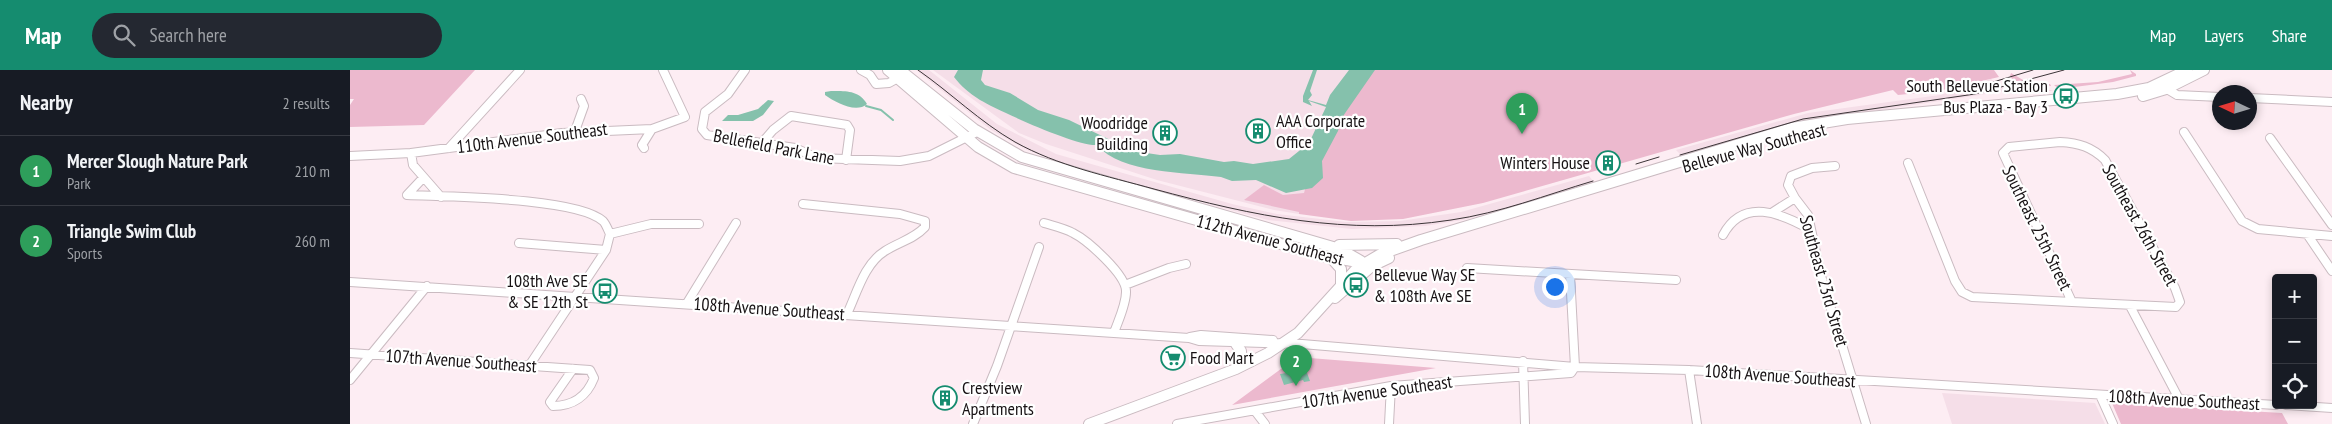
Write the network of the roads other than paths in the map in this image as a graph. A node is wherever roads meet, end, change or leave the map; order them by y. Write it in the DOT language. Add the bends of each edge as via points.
graph roads {
  1 [pos="520,70"];
  2 [pos="663,70"];
  3 [pos="745,70"];
  4 [pos="861,70"];
  5 [pos="888,70"];
  6 [pos="2187,70"];
  7 [pos="2204,70"];
  8 [pos="899,74"];
  9 [pos="2162,86"];
  10 [pos="2212,97"];
  11 [pos="2257,98"];
  12 [pos="582,99"];
  13 [pos="2024,102"];
  14 [pos="2332,102"];
  15 [pos="2006,110"];
  16 [pos="652,130"];
  17 [pos="574,131"];
  18 [pos="977,132"];
  19 [pos="2184,132"];
  20 [pos="968,138"];
  21 [pos="2270,138"];
  22 [pos="761,144"];
  23 [pos="449,148"];
  24 [pos="644,148"];
  25 [pos="2092,148"];
  26 [pos="411,153"];
  27 [pos="350,156"];
  28 [pos="846,160"];
  29 [pos="1908,163"];
  30 [pos="1835,166"];
  31 [pos="423,178"];
  32 [pos="441,197"];
  33 [pos="1795,198"];
  34 [pos="803,204"];
  35 [pos="1773,212"];
  36 [pos="736,223"];
  37 [pos="1044,223"];
  38 [pos="699,224"];
  39 [pos="2332,225"];
  40 [pos="1811,230"];
  41 [pos="610,234"];
  42 [pos="2307,234"];
  43 [pos="1722,235"];
  44 [pos="2332,236"];
  45 [pos="1420,240"];
  46 [pos="1318,242"];
  47 [pos="519,243"];
  48 [pos="1039,247"];
  49 [pos="606,250"];
  50 [pos="1330,258"];
  51 [pos="1186,264"];
  52 [pos="1368,264"];
  53 [pos="1468,268"];
  54 [pos="2332,271"];
  55 [pos="1570,274"];
  56 [pos="1676,280"];
  57 [pos="350,282"];
  58 [pos="1125,285"];
  59 [pos="1341,285"];
  60 [pos="427,286"];
  61 [pos="576,296"];
  62 [pos="687,303"];
  63 [pos="2073,303"];
  64 [pos="2130,306"];
  65 [pos="1322,308"];
  66 [pos="847,314"];
  67 [pos="1010,326"];
  68 [pos="1114,333"];
  69 [pos="1188,338"];
  70 [pos="1284,343"];
  71 [pos="1236,344"];
  72 [pos="350,353"];
  73 [pos="370,355"];
  74 [pos="1523,361"];
  75 [pos="529,366"];
  76 [pos="1241,366"];
  77 [pos="1575,367"];
  78 [pos="573,369"];
  79 [pos="1689,370"];
  80 [pos="1524,376"];
  81 [pos="350,380"];
  82 [pos="1853,380"];
  83 [pos="1391,386"];
  84 [pos="2100,395"];
  85 [pos="2179,399"];
  86 [pos="2272,405"];
  87 [pos="2317,407"];
  88 [pos="2332,408"];
  89 [pos="1255,411"];
  90 [pos="1216,421"];
  91 [pos="973,424"];
  92 [pos="1090,424"];
  93 [pos="1177,424"];
  94 [pos="1265,424"];
  95 [pos="1389,424"];
  96 [pos="1525,424"];
  97 [pos="1698,424"];
  98 [pos="1866,424"];
  99 [pos="2113,424"];
  1 -- 23 [label="street"];
  2 -- 16 [label="street" via="685,117"];
  3 -- 22 [label="street, Bellefield Park Lane" via="728,94 708,108 702,128 714,138"];
  4 -- 8 [label="street" via="876,84 888,83"];
  5 -- 8 [label="main road, 112th Avenue Southeast"];
  6 -- 9 [label="main road, Bellevue Way Southeast"];
  7 -- 9 [label="main road, Bellevue Way Southeast"];
  8 -- 18 [label="main road, 112th Avenue Southeast"];
  8 -- 20 [label="main road, 112th Avenue Southeast"];
  9 -- 10 [label="street" via="2177,95"];
  9 -- 13 [label="main road, Bellevue Way Southeast" via="2117,94"];
  9 -- 15 [label="main road, Bellevue Way Southeast" via="2124,99"];
  11 -- 14 [label="street"];
  12 -- 17 [label="street" via="584,106"];
  13 -- 15 [label="main road"];
  13 -- 45 [label="main road, Bellevue Way Southeast" via="1847,119 1792,128"];
  15 -- 52 [label="main road, Bellevue Way Southeast" via="1796,132"];
  16 -- 17 [label="street, 110th Avenue Southeast"];
  16 -- 24 [label="street" via="642,145"];
  17 -- 23 [label="street, 110th Avenue Southeast"];
  18 -- 20 [label="street, Bellefield Park Lane"];
  18 -- 46 [label="main road, 112th Avenue Southeast" via="1005,150 1039,163"];
  19 -- 42 [label="street" via="2248,226"];
  20 -- 28 [label="street, Bellefield Park Lane" via="921,159 900,162"];
  20 -- 50 [label="main road, 112th Avenue Southeast" via="988,154 1024,172"];
  21 -- 39 [label="street"];
  22 -- 28 [label="street, Bellefield Park Lane" via="795,148 817,158"];
  22 -- 28 [label="street" via="791,116 838,122 850,130"];
  23 -- 26 [label="street, 110th Avenue Southeast"];
  25 -- 63 [label="street, Southeast 25th Street" via="2072,141 2010,147 2003,153"];
  25 -- 64 [label="street, Southeast 26th Street" via="2110,169 2179,297 2179,305 2171,308"];
  26 -- 27 [label="street, 110th Avenue Southeast"];
  26 -- 31 [label="street" via="411,163"];
  29 -- 63 [label="street" via="1962,292 1972,297"];
  30 -- 33 [label="street, Southeast 23rd Street" via="1809,168 1791,176 1788,186"];
  31 -- 32 [label="street"];
  31 -- 32 [label="street" via="407,195"];
  32 -- 41 [label="street" via="565,206 598,217 604,221"];
  33 -- 35 [label="street, Southeast 23rd Street"];
  33 -- 40 [label="street, Southeast 23rd Street" via="1808,215"];
  34 -- 66 [label="street" via="900,214 925,221 925,227 917,236 879,255"];
  35 -- 40 [label="street"];
  35 -- 43 [label="street" via="1761,211 1734,217"];
  36 -- 62 [label="street"];
  37 -- 58 [label="street" via="1069,231 1085,241"];
  38 -- 41 [label="street" via="651,224"];
  40 -- 82 [label="street, Southeast 23rd Street" via="1821,276"];
  41 -- 49 [label="street"];
  42 -- 44 [label="street"];
  42 -- 54 [label="street"];
  45 -- 46 [label="main road" via="1364,246"];
  45 -- 52 [label="main road, Bellevue Way Southeast"];
  46 -- 52 [label="main road, 112th Avenue Southeast" via="1348,252"];
  47 -- 49 [label="street"];
  48 -- 67 [label="street"];
  49 -- 61 [label="street"];
  50 -- 52 [label="main road, 112th Avenue Southeast"];
  50 -- 59 [label="main road" via="1340,266"];
  51 -- 58 [label="street"];
  52 -- 59 [label="main road, Bellevue Way Southeast"];
  52 -- 65 [label="main road, Bellevue Way Southeast"];
  53 -- 55 [label="street"];
  55 -- 56 [label="street"];
  55 -- 77 [label="street"];
  57 -- 60 [label="street, 108th Avenue Southeast"];
  58 -- 68 [label="street" via="1126,292"];
  59 -- 65 [label="main road, Bellevue Way Southeast"];
  60 -- 61 [label="street, 108th Avenue Southeast"];
  60 -- 73 [label="street"];
  61 -- 62 [label="street, 108th Avenue Southeast"];
  61 -- 75 [label="street"];
  62 -- 66 [label="street, 108th Avenue Southeast"];
  63 -- 64 [label="street"];
  64 -- 85 [label="street"];
  65 -- 70 [label="main road, Bellevue Way Southeast"];
  66 -- 67 [label="street, 108th Avenue Southeast"];
  67 -- 68 [label="street, 108th Avenue Southeast"];
  67 -- 91 [label="street"];
  68 -- 69 [label="street, 108th Avenue Southeast"];
  69 -- 70 [label="street, 108th Avenue Southeast" via="1201,335 1270,339"];
  69 -- 71 [label="street, 108th Avenue Southeast"];
  70 -- 71 [label="street, 108th Avenue Southeast"];
  70 -- 74 [label="street, 108th Avenue Southeast"];
  70 -- 76 [label="main road, Bellevue Way Southeast"];
  71 -- 76 [label="main road" via="1241,350"];
  72 -- 73 [label="street, 107th Avenue Southeast"];
  73 -- 75 [label="street, 107th Avenue Southeast"];
  73 -- 81 [label="street"];
  74 -- 77 [label="street, 108th Avenue Southeast"];
  74 -- 80 [label="street"];
  75 -- 78 [label="street, 107th Avenue Southeast"];
  76 -- 92 [label="main road, Bellevue Way Southeast"];
  77 -- 79 [label="street, 108th Avenue Southeast"];
  77 -- 80 [label="street, 107th Avenue Southeast" via="1571,372"];
  78 -- 78 [label="street, 107th Avenue Southeast" via="590,370 594,378 592,384 574,402 553,406 552,398"];
  79 -- 82 [label="street, 108th Avenue Southeast"];
  79 -- 97 [label="street"];
  80 -- 83 [label="street, 107th Avenue Southeast"];
  80 -- 96 [label="street"];
  82 -- 84 [label="street, 108th Avenue Southeast"];
  82 -- 98 [label="street, Southeast 23rd Street"];
  83 -- 89 [label="street, 107th Avenue Southeast"];
  83 -- 95 [label="street"];
  84 -- 85 [label="street, 108th Avenue Southeast"];
  84 -- 99 [label="street"];
  85 -- 86 [label="street, 108th Avenue Southeast"];
  87 -- 88 [label="street"];
  89 -- 90 [label="street, 107th Avenue Southeast"];
  89 -- 94 [label="street"];
  90 -- 93 [label="street, 107th Avenue Southeast"];
}
